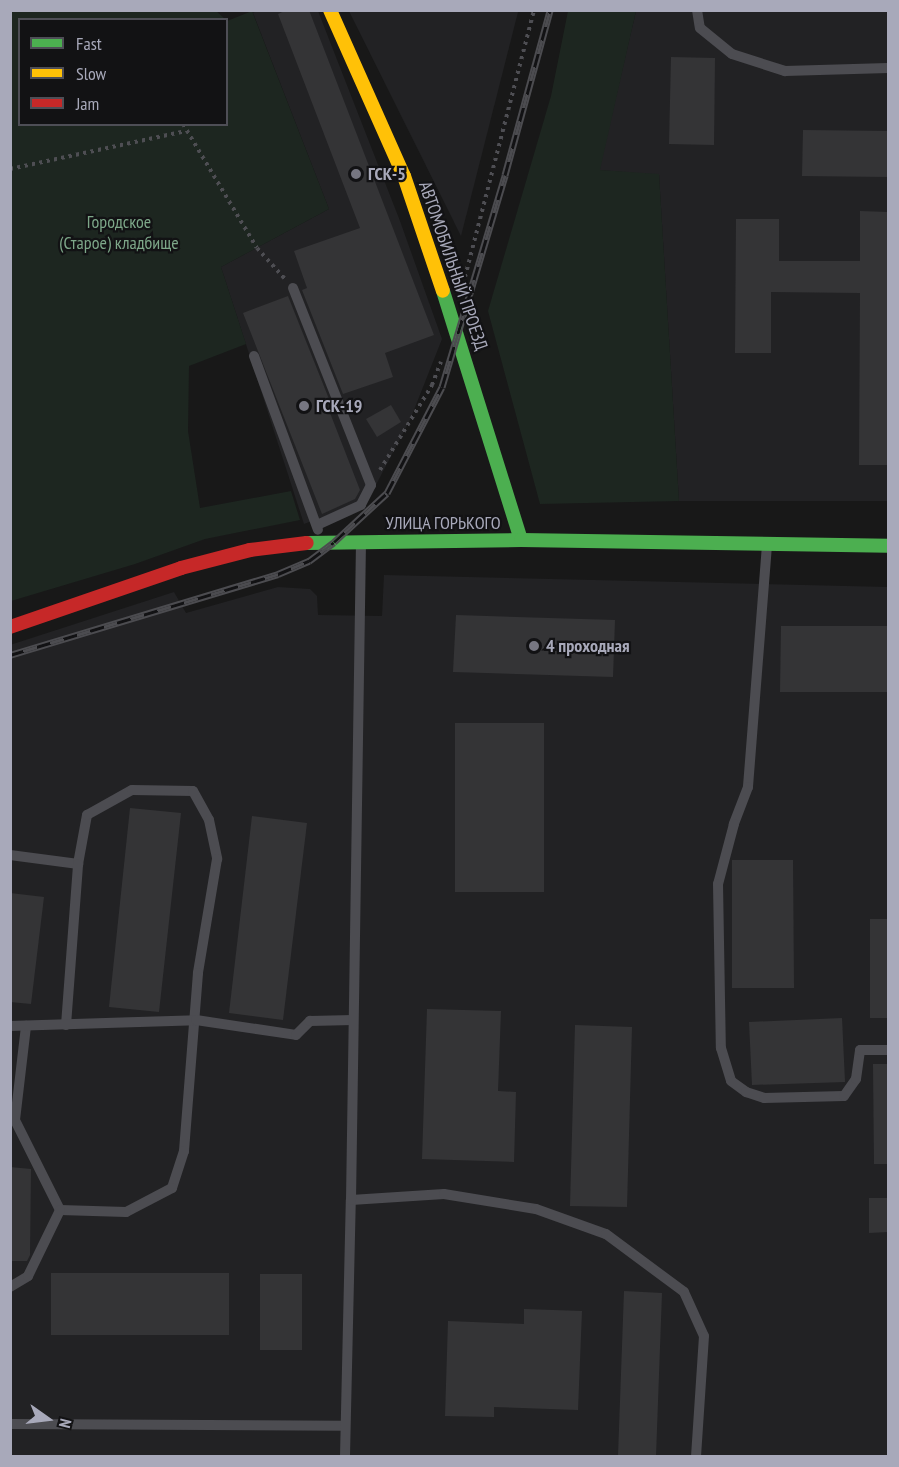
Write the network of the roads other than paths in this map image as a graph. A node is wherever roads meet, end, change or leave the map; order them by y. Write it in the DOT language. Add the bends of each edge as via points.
graph roads {
  1 [pos="330,10"];
  2 [pos="696,10"];
  3 [pos="888,68"];
  4 [pos="293,288"];
  5 [pos="254,356"];
  6 [pos="317,525"];
  7 [pos="521,540"];
  8 [pos="361,541"];
  9 [pos="323,542"];
  10 [pos="767,544"];
  11 [pos="888,546"];
  12 [pos="10,627"];
  13 [pos="10,855"];
  14 [pos="78,864"];
  15 [pos="196,1020"];
  16 [pos="353,1020"];
  17 [pos="66,1025"];
  18 [pos="10,1026"];
  19 [pos="26,1026"];
  20 [pos="888,1050"];
  21 [pos="351,1200"];
  22 [pos="60,1210"];
  23 [pos="10,1287"];
  24 [pos="10,1424"];
  25 [pos="344,1426"];
  26 [pos="345,1456"];
  27 [pos="696,1456"];
  1 -- 7 [label="main road, АВТОМОБИЛЬНЫЙ ПРОЕЗД" via="404,176 457,331"];
  2 -- 3 [label="lane" via="700,28 732,54 785,70"];
  4 -- 6 [label="lane" via="371,485 361,505"];
  5 -- 6 [label="lane"];
  6 -- 9 [label="lane"];
  7 -- 8 [label="main road, УЛИЦА ГОРЬКОГО"];
  7 -- 10 [label="main road, УЛИЦА ГОРЬКОГО"];
  8 -- 9 [label="main road, УЛИЦА ГОРЬКОГО"];
  8 -- 16 [label="lane"];
  9 -- 12 [label="main road, УЛИЦА ГОРЬКОГО" via="250,550 181,568"];
  10 -- 11 [label="main road, УЛИЦА ГОРЬКОГО"];
  10 -- 20 [label="lane" via="748,787 718,884 721,1048 731,1081 764,1098 844,1096 856,1079 860,1050"];
  13 -- 14 [label="lane"];
  14 -- 15 [label="lane" via="87,815 132,790 193,791 209,820 217,859 198,972"];
  14 -- 17 [label="lane"];
  15 -- 16 [label="lane" via="296,1035 310,1022"];
  15 -- 17 [label="lane"];
  15 -- 22 [label="lane" via="184,1151 172,1188 126,1212"];
  16 -- 21 [label="lane"];
  17 -- 19 [label="lane"];
  18 -- 19 [label="lane"];
  19 -- 22 [label="lane" via="15,1120"];
  21 -- 25 [label="lane"];
  21 -- 27 [label="lane" via="444,1194 536,1209 615,1240 684,1292 704,1336"];
  22 -- 23 [label="lane" via="28,1276"];
  24 -- 25 [label="lane"];
  25 -- 26 [label="lane"];
}
